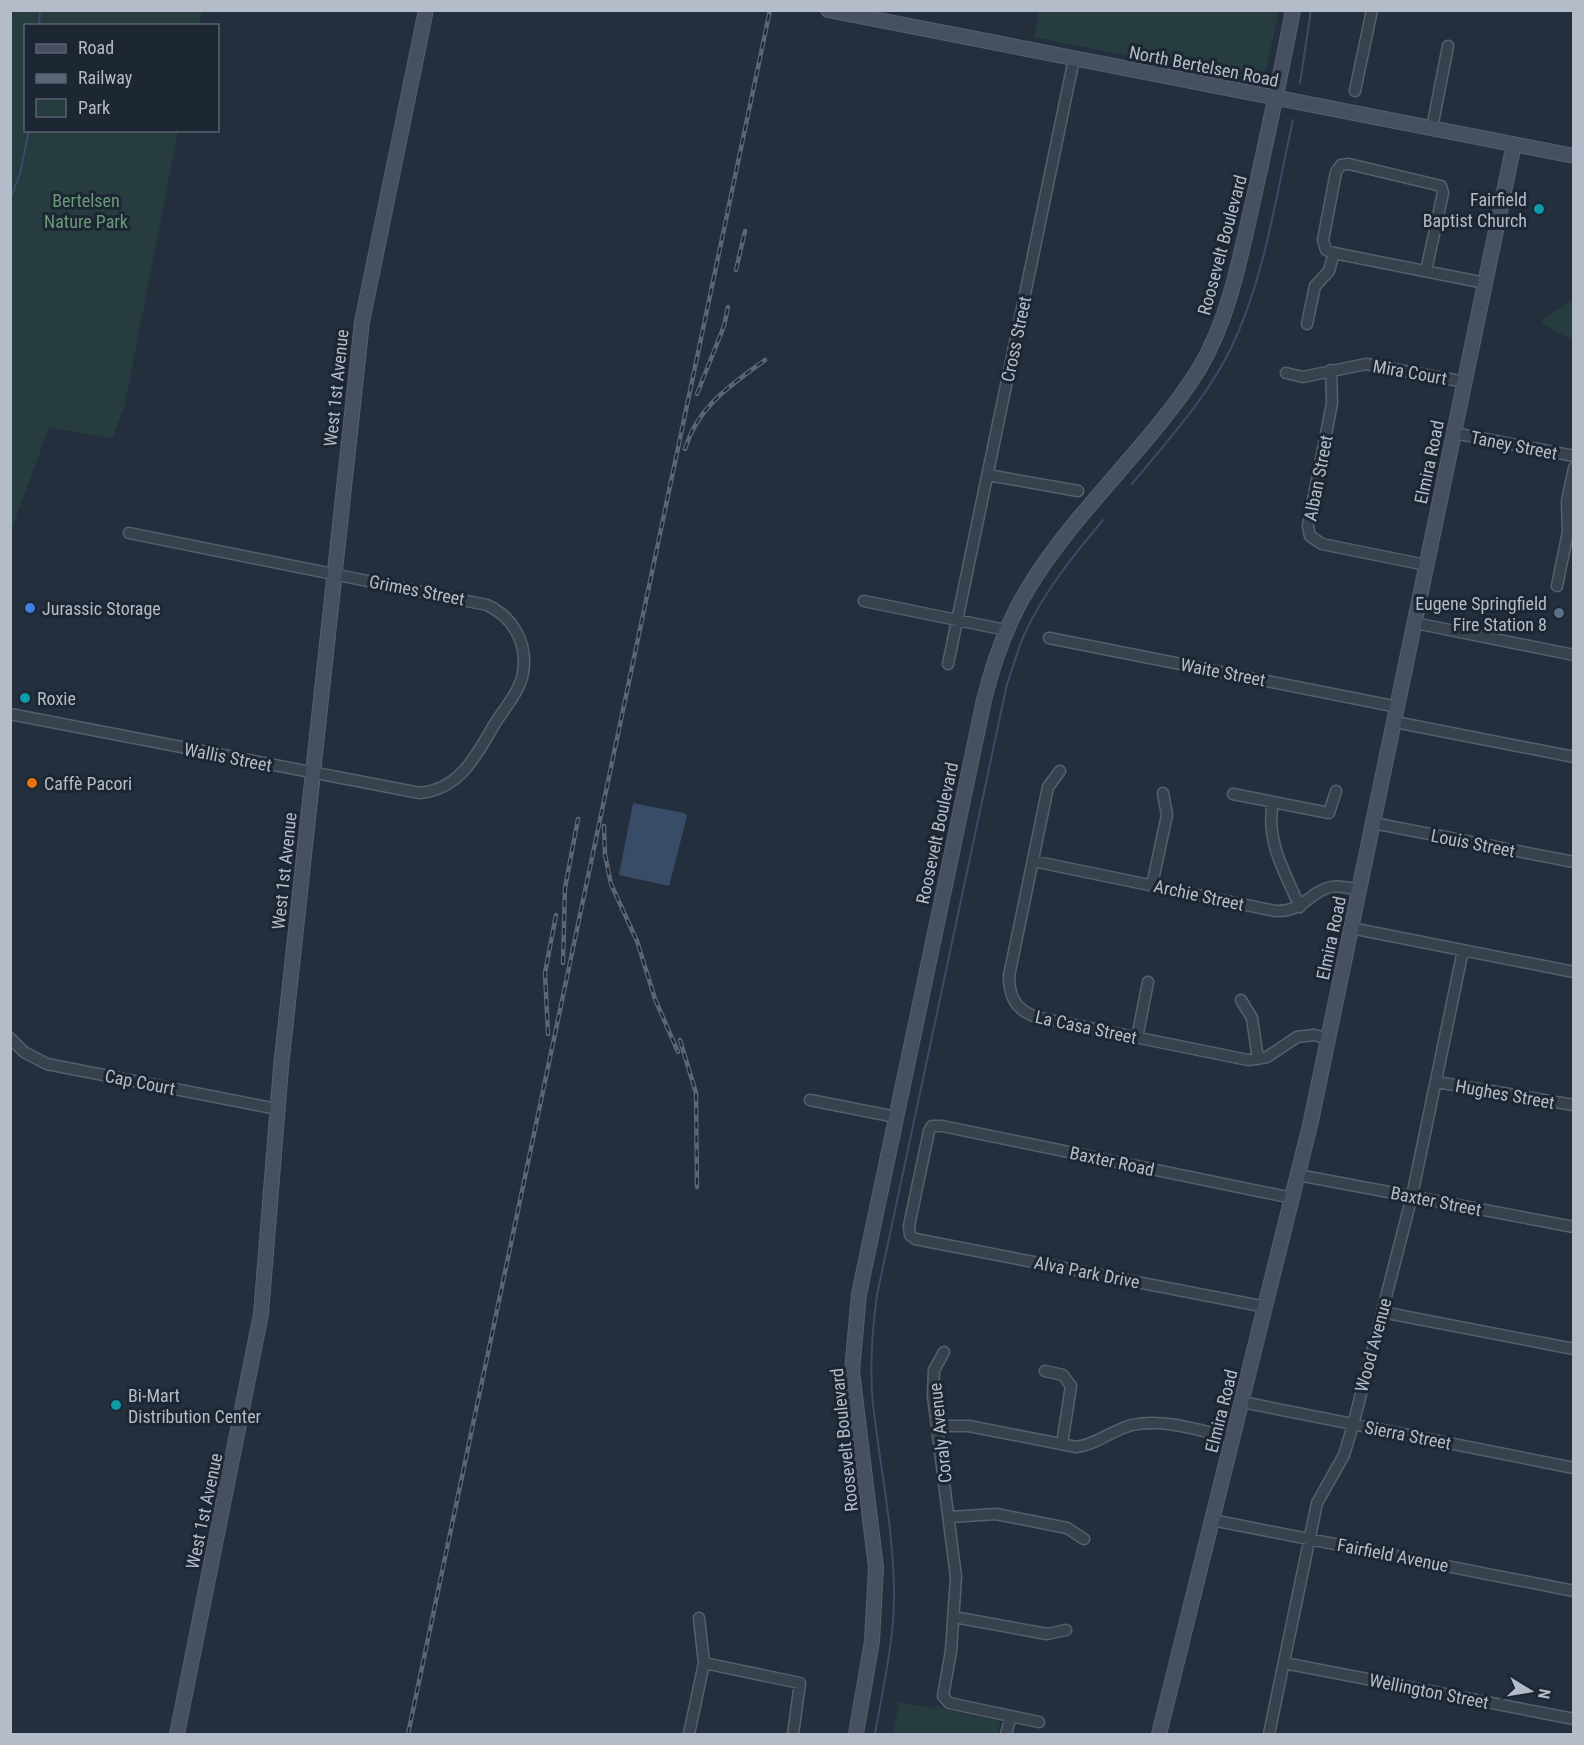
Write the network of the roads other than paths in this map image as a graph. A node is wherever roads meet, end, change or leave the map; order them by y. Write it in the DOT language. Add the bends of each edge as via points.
graph roads {
  1 [pos="426,10"];
  2 [pos="828,10"];
  3 [pos="1293,10"];
  4 [pos="1372,10"];
  5 [pos="1448,46"];
  6 [pos="1074,59"];
  7 [pos="1355,91"];
  8 [pos="1276,98"];
  9 [pos="1432,128"];
  10 [pos="1514,144"];
  11 [pos="1574,156"];
  12 [pos="1334,253"];
  13 [pos="1426,272"];
  14 [pos="1485,283"];
  15 [pos="1307,324"];
  16 [pos="1331,370"];
  17 [pos="1286,373"];
  18 [pos="1465,382"];
  19 [pos="1454,433"];
  20 [pos="1574,456"];
  21 [pos="1574,468"];
  22 [pos="988,475"];
  23 [pos="1078,491"];
  24 [pos="129,533"];
  25 [pos="1426,565"];
  26 [pos="334,573"];
  27 [pos="1557,586"];
  28 [pos="864,601"];
  29 [pos="958,620"];
  30 [pos="1415,623"];
  31 [pos="1006,630"];
  32 [pos="1049,638"];
  33 [pos="1574,655"];
  34 [pos="948,664"];
  35 [pos="1398,707"];
  36 [pos="10,714"];
  37 [pos="1395,722"];
  38 [pos="1574,757"];
  39 [pos="1060,771"];
  40 [pos="313,773"];
  41 [pos="446,787"];
  42 [pos="1336,791"];
  43 [pos="1163,793"];
  44 [pos="1233,794"];
  45 [pos="1273,802"];
  46 [pos="1373,823"];
  47 [pos="1033,861"];
  48 [pos="1574,862"];
  49 [pos="1152,885"];
  50 [pos="1359,890"];
  51 [pos="1300,907"];
  52 [pos="1351,928"];
  53 [pos="1464,950"];
  54 [pos="1574,972"];
  55 [pos="1148,982"];
  56 [pos="1241,1000"];
  57 [pos="10,1038"];
  58 [pos="1137,1038"];
  59 [pos="1329,1038"];
  60 [pos="1258,1059"];
  61 [pos="1437,1082"];
  62 [pos="810,1100"];
  63 [pos="1574,1105"];
  64 [pos="277,1109"];
  65 [pos="896,1117"];
  66 [pos="1298,1175"];
  67 [pos="1412,1196"];
  68 [pos="1292,1198"];
  69 [pos="1574,1227"];
  70 [pos="910,1235"];
  71 [pos="1266,1307"];
  72 [pos="1382,1312"];
  73 [pos="1574,1349"];
  74 [pos="944,1352"];
  75 [pos="1045,1371"];
  76 [pos="1242,1402"];
  77 [pos="1353,1425"];
  78 [pos="938,1426"];
  79 [pos="1233,1438"];
  80 [pos="1062,1444"];
  81 [pos="1574,1468"];
  82 [pos="950,1517"];
  83 [pos="1212,1520"];
  84 [pos="1309,1538"];
  85 [pos="1084,1539"];
  86 [pos="1574,1591"];
  87 [pos="954,1617"];
  88 [pos="699,1618"];
  89 [pos="1066,1630"];
  90 [pos="704,1663"];
  91 [pos="1284,1663"];
  92 [pos="1011,1716"];
  93 [pos="1574,1719"];
  94 [pos="1039,1722"];
  95 [pos="177,1734"];
  96 [pos="689,1734"];
  97 [pos="793,1734"];
  98 [pos="856,1734"];
  99 [pos="1006,1734"];
  100 [pos="1159,1734"];
  101 [pos="1269,1734"];
  1 -- 26 [label="street, West 1st Avenue" via="363,315"];
  2 -- 6 [label="street, North Bertelsen Road"];
  3 -- 8 [label="street, Roosevelt Boulevard"];
  4 -- 7 [label="street"];
  5 -- 9 [label="street"];
  6 -- 8 [label="street, North Bertelsen Road"];
  6 -- 22 [label="street, Cross Street"];
  8 -- 9 [label="street, North Bertelsen Road"];
  8 -- 31 [label="street, Roosevelt Boulevard" via="1225,313 1214,339 1178,399 1051,554"];
  9 -- 10 [label="street, North Bertelsen Road"];
  10 -- 11 [label="street, North Bertelsen Road"];
  10 -- 14 [label="street, Elmira Road"];
  12 -- 13 [label="street"];
  12 -- 13 [label="street" via="1325,248 1323,240 1336,172 1347,164 1441,186 1443,194"];
  12 -- 15 [label="street" via="1329,273 1315,286"];
  13 -- 14 [label="street"];
  14 -- 18 [label="street, Elmira Road"];
  16 -- 17 [label="street, Mira Court" via="1303,377"];
  16 -- 18 [label="street, Mira Court" via="1366,364"];
  16 -- 25 [label="street, Alban Street" via="1332,403 1308,526 1310,536 1322,544"];
  18 -- 19 [label="street, Elmira Road"];
  19 -- 20 [label="street, Taney Street"];
  19 -- 25 [label="street, Elmira Road"];
  21 -- 27 [label="street" via="1567,501 1568,532"];
  22 -- 23 [label="street"];
  22 -- 29 [label="street, Cross Street"];
  24 -- 26 [label="street, Grimes Street"];
  25 -- 30 [label="street, Elmira Road"];
  26 -- 40 [label="street, West 1st Avenue"];
  26 -- 41 [label="street, Grimes Street" via="487,605 511,621 520,638 523,674 516,690 472,762"];
  28 -- 29 [label="street"];
  29 -- 31 [label="street"];
  29 -- 34 [label="street, Cross Street"];
  30 -- 33 [label="street"];
  30 -- 35 [label="street, Elmira Road"];
  31 -- 65 [label="street, Roosevelt Boulevard" via="984,700"];
  32 -- 35 [label="street, Waite Street"];
  35 -- 37 [label="street, Elmira Road"];
  36 -- 40 [label="street, Wallis Street"];
  37 -- 38 [label="street"];
  37 -- 46 [label="street, Elmira Road"];
  39 -- 47 [label="street, La Casa Street" via="1048,787"];
  40 -- 41 [label="street, Wallis Street" via="406,792 433,792"];
  40 -- 64 [label="street, West 1st Avenue"];
  42 -- 45 [label="street" via="1329,813"];
  43 -- 49 [label="street" via="1167,814"];
  44 -- 45 [label="street"];
  45 -- 51 [label="street" via="1269,819 1276,852"];
  46 -- 48 [label="street, Louis Street"];
  46 -- 50 [label="street, Elmira Road"];
  47 -- 49 [label="street, Archie Street"];
  47 -- 58 [label="street, La Casa Street" via="1009,976 1012,998 1026,1014"];
  49 -- 51 [label="street, Archie Street" via="1275,910"];
  50 -- 51 [label="street" via="1332,887"];
  50 -- 52 [label="street, Elmira Road"];
  52 -- 53 [label="street"];
  52 -- 59 [label="street, Elmira Road"];
  53 -- 54 [label="street"];
  53 -- 61 [label="street, Wood Avenue"];
  55 -- 58 [label="street"];
  56 -- 60 [label="street" via="1250,1011"];
  57 -- 64 [label="street, Cap Court" via="31,1057 55,1066"];
  58 -- 60 [label="street, La Casa Street" via="1240,1059"];
  59 -- 60 [label="street" via="1297,1037 1275,1053"];
  59 -- 66 [label="street, Elmira Road"];
  61 -- 63 [label="street, Hughes Street"];
  61 -- 67 [label="street, Wood Avenue"];
  62 -- 65 [label="street"];
  64 -- 95 [label="street, West 1st Avenue" via="261,1314"];
  65 -- 98 [label="street, Roosevelt Boulevard" via="854,1333 855,1412 876,1568 872,1641"];
  66 -- 67 [label="street, Baxter Street"];
  66 -- 68 [label="street, Elmira Road"];
  67 -- 69 [label="street, Baxter Street"];
  67 -- 72 [label="street, Wood Avenue"];
  68 -- 70 [label="street, Baxter Road" via="932,1126"];
  68 -- 71 [label="street, Elmira Road"];
  70 -- 71 [label="street, Alva Park Drive" via="919,1240"];
  71 -- 76 [label="street, Elmira Road"];
  72 -- 73 [label="street"];
  72 -- 77 [label="street, Wood Avenue"];
  74 -- 78 [label="street, Coraly Avenue" via="934,1370"];
  75 -- 80 [label="street" via="1063,1375 1071,1386"];
  76 -- 77 [label="street, Sierra Street"];
  76 -- 79 [label="street, Elmira Road"];
  77 -- 81 [label="street, Sierra Street"];
  77 -- 84 [label="street, Wood Avenue" via="1344,1455 1317,1503"];
  78 -- 80 [label="street" via="969,1426"];
  78 -- 82 [label="street, Coraly Avenue"];
  79 -- 80 [label="street" via="1151,1423 1115,1430 1086,1446"];
  79 -- 83 [label="street, Elmira Road"];
  82 -- 85 [label="street" via="996,1514 1067,1528"];
  82 -- 87 [label="street, Coraly Avenue" via="956,1577"];
  83 -- 84 [label="street, Fairfield Avenue"];
  83 -- 100 [label="street, Elmira Road"];
  84 -- 86 [label="street, Fairfield Avenue"];
  84 -- 91 [label="street, Wood Avenue"];
  87 -- 89 [label="street" via="1047,1634"];
  87 -- 92 [label="street, Coraly Avenue" via="945,1700"];
  88 -- 90 [label="street"];
  90 -- 96 [label="street"];
  90 -- 97 [label="street" via="797,1682 801,1687"];
  91 -- 93 [label="street, Wellington Street"];
  91 -- 101 [label="street, Wood Avenue"];
  92 -- 94 [label="street"];
  92 -- 99 [label="street"];
}
